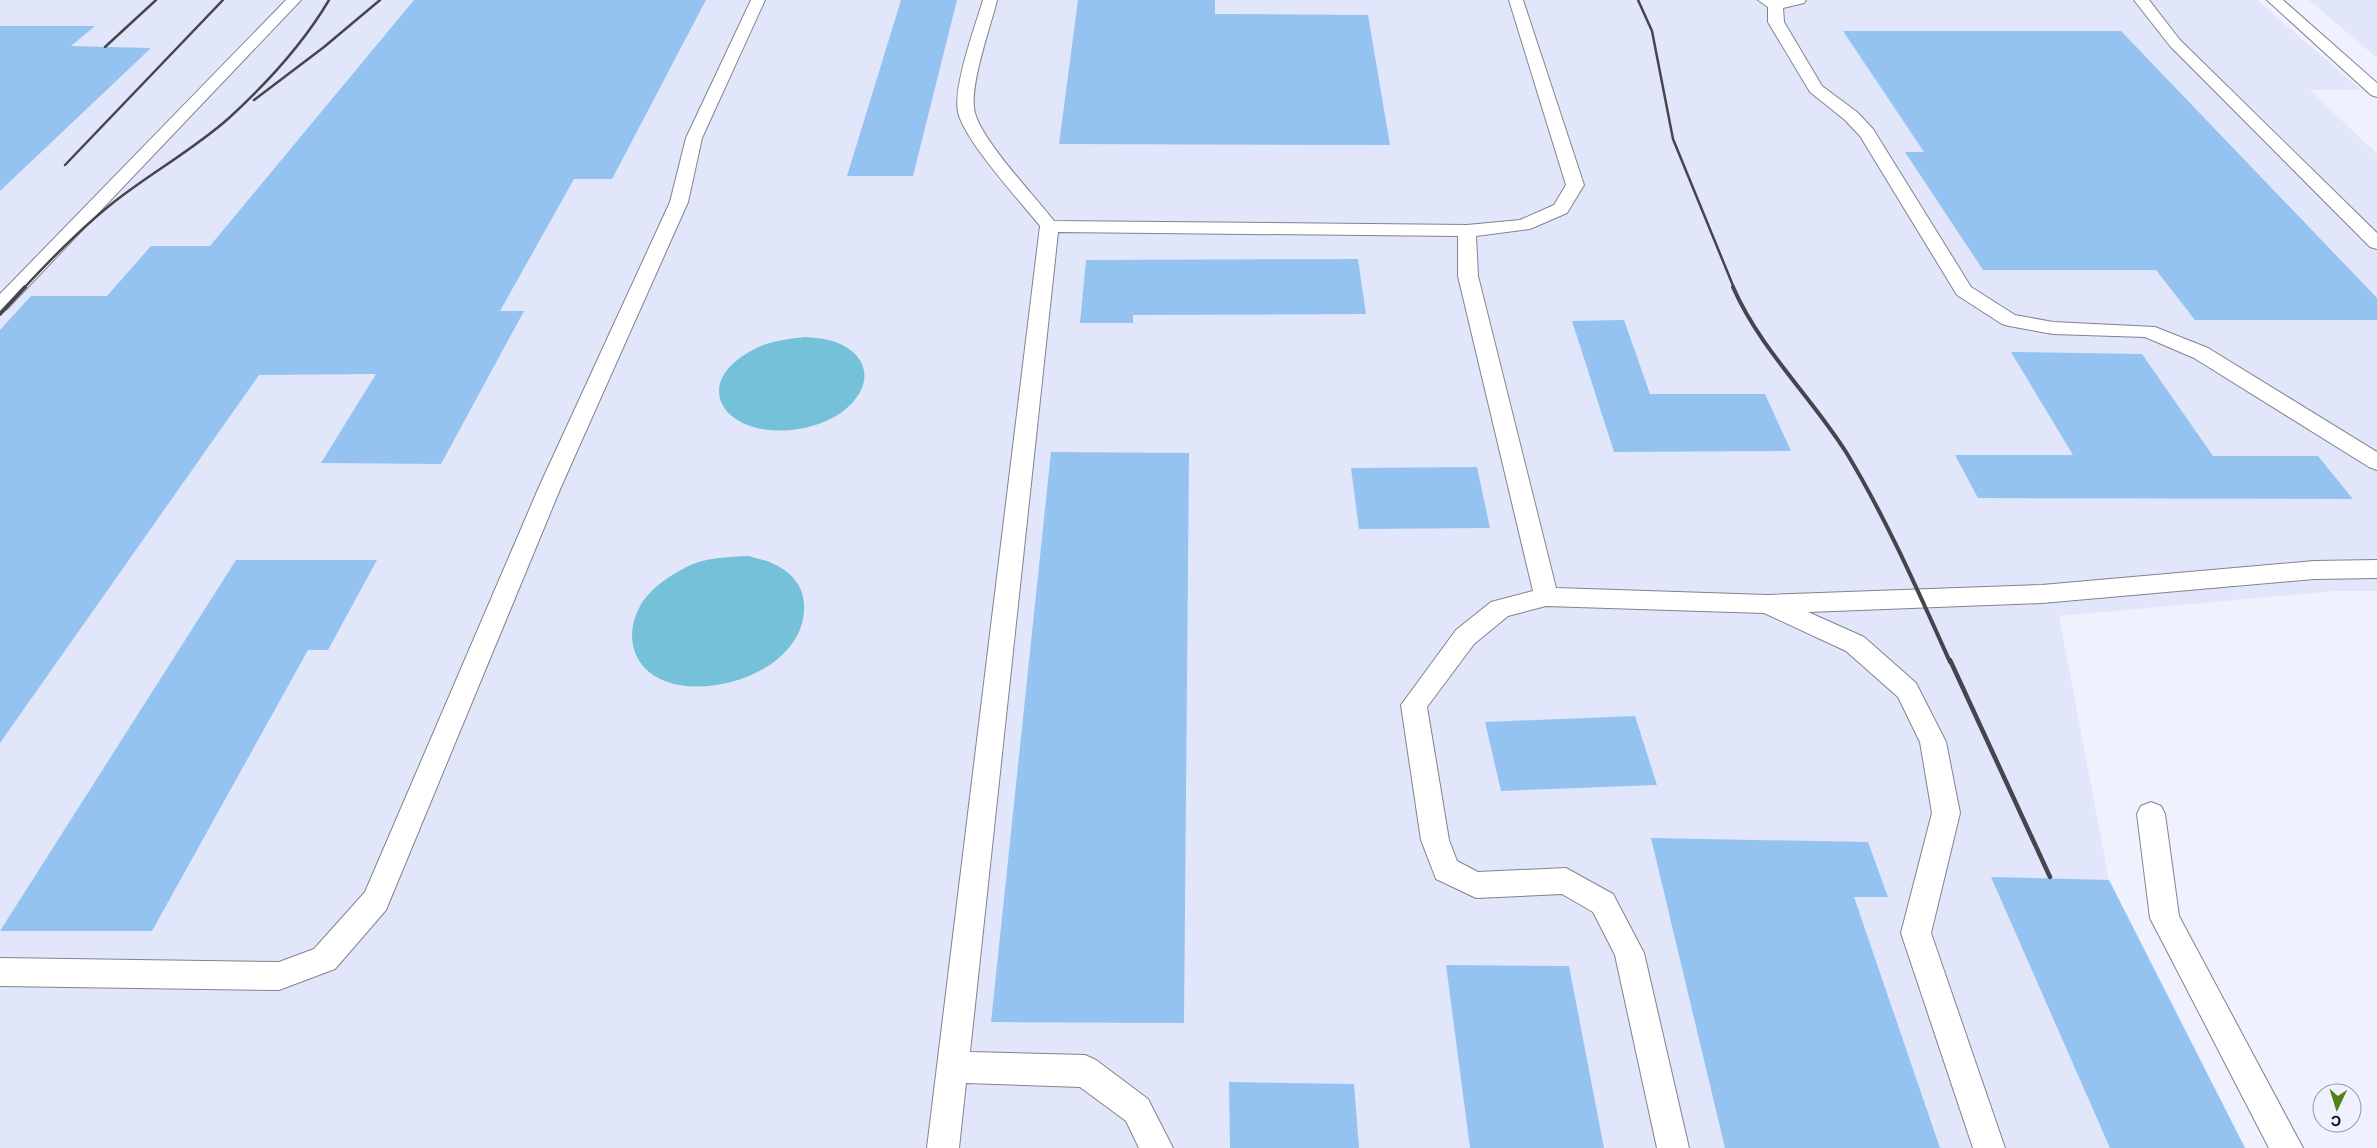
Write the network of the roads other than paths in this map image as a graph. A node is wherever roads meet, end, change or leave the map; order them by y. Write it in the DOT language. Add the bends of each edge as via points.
graph roads {
  1 [pos="294,0"];
  2 [pos="758,0"];
  3 [pos="990,0"];
  4 [pos="1516,0"];
  5 [pos="1799,0"];
  6 [pos="2141,0"];
  7 [pos="2274,0"];
  8 [pos="1770,3"];
  9 [pos="2377,92"];
  10 [pos="1049,226"];
  11 [pos="1466,231"];
  12 [pos="2377,243"];
  13 [pos="0,305"];
  14 [pos="2377,462"];
  15 [pos="2377,569"];
  16 [pos="1546,597"];
  17 [pos="1767,604"];
  18 [pos="2151,814"];
  19 [pos="0,972"];
  20 [pos="952,1067"];
  21 [pos="943,1148"];
  22 [pos="1157,1148"];
  23 [pos="1673,1148"];
  24 [pos="1989,1148"];
  25 [pos="2287,1148"];
  1 -- 13 [label="lane"];
  2 -- 19 [label="lane" via="694,138 679,202 550,487 376,900 324,958 279,976"];
  3 -- 10 [label="lane" via="968,81 966,111 975,133"];
  4 -- 11 [label="lane" via="1574,185 1561,209 1524,225"];
  5 -- 8 [label="lane"];
  6 -- 12 [label="lane" via="2175,44"];
  7 -- 9 [label="lane"];
  8 -- 14 [label="lane" via="1776,22 1816,89 1867,133 1964,291 2009,320 2053,328 2148,331 2184,345"];
  10 -- 11 [label="lane"];
  10 -- 20 [label="lane"];
  11 -- 16 [label="lane" via="1468,276"];
  15 -- 17 [label="lane" via="2314,570 2042,594"];
  16 -- 17 [label="lane"];
  16 -- 23 [label="lane" via="1500,609 1465,637 1414,705 1435,840 1446,870 1476,885 1566,881 1603,903 1629,953"];
  17 -- 24 [label="lane" via="1855,644 1907,690 1933,742 1946,813 1916,933"];
  18 -- 25 [label="lane" via="2165,918"];
  20 -- 21 [label="lane"];
  20 -- 22 [label="lane" via="1084,1071 1138,1110"];
}
